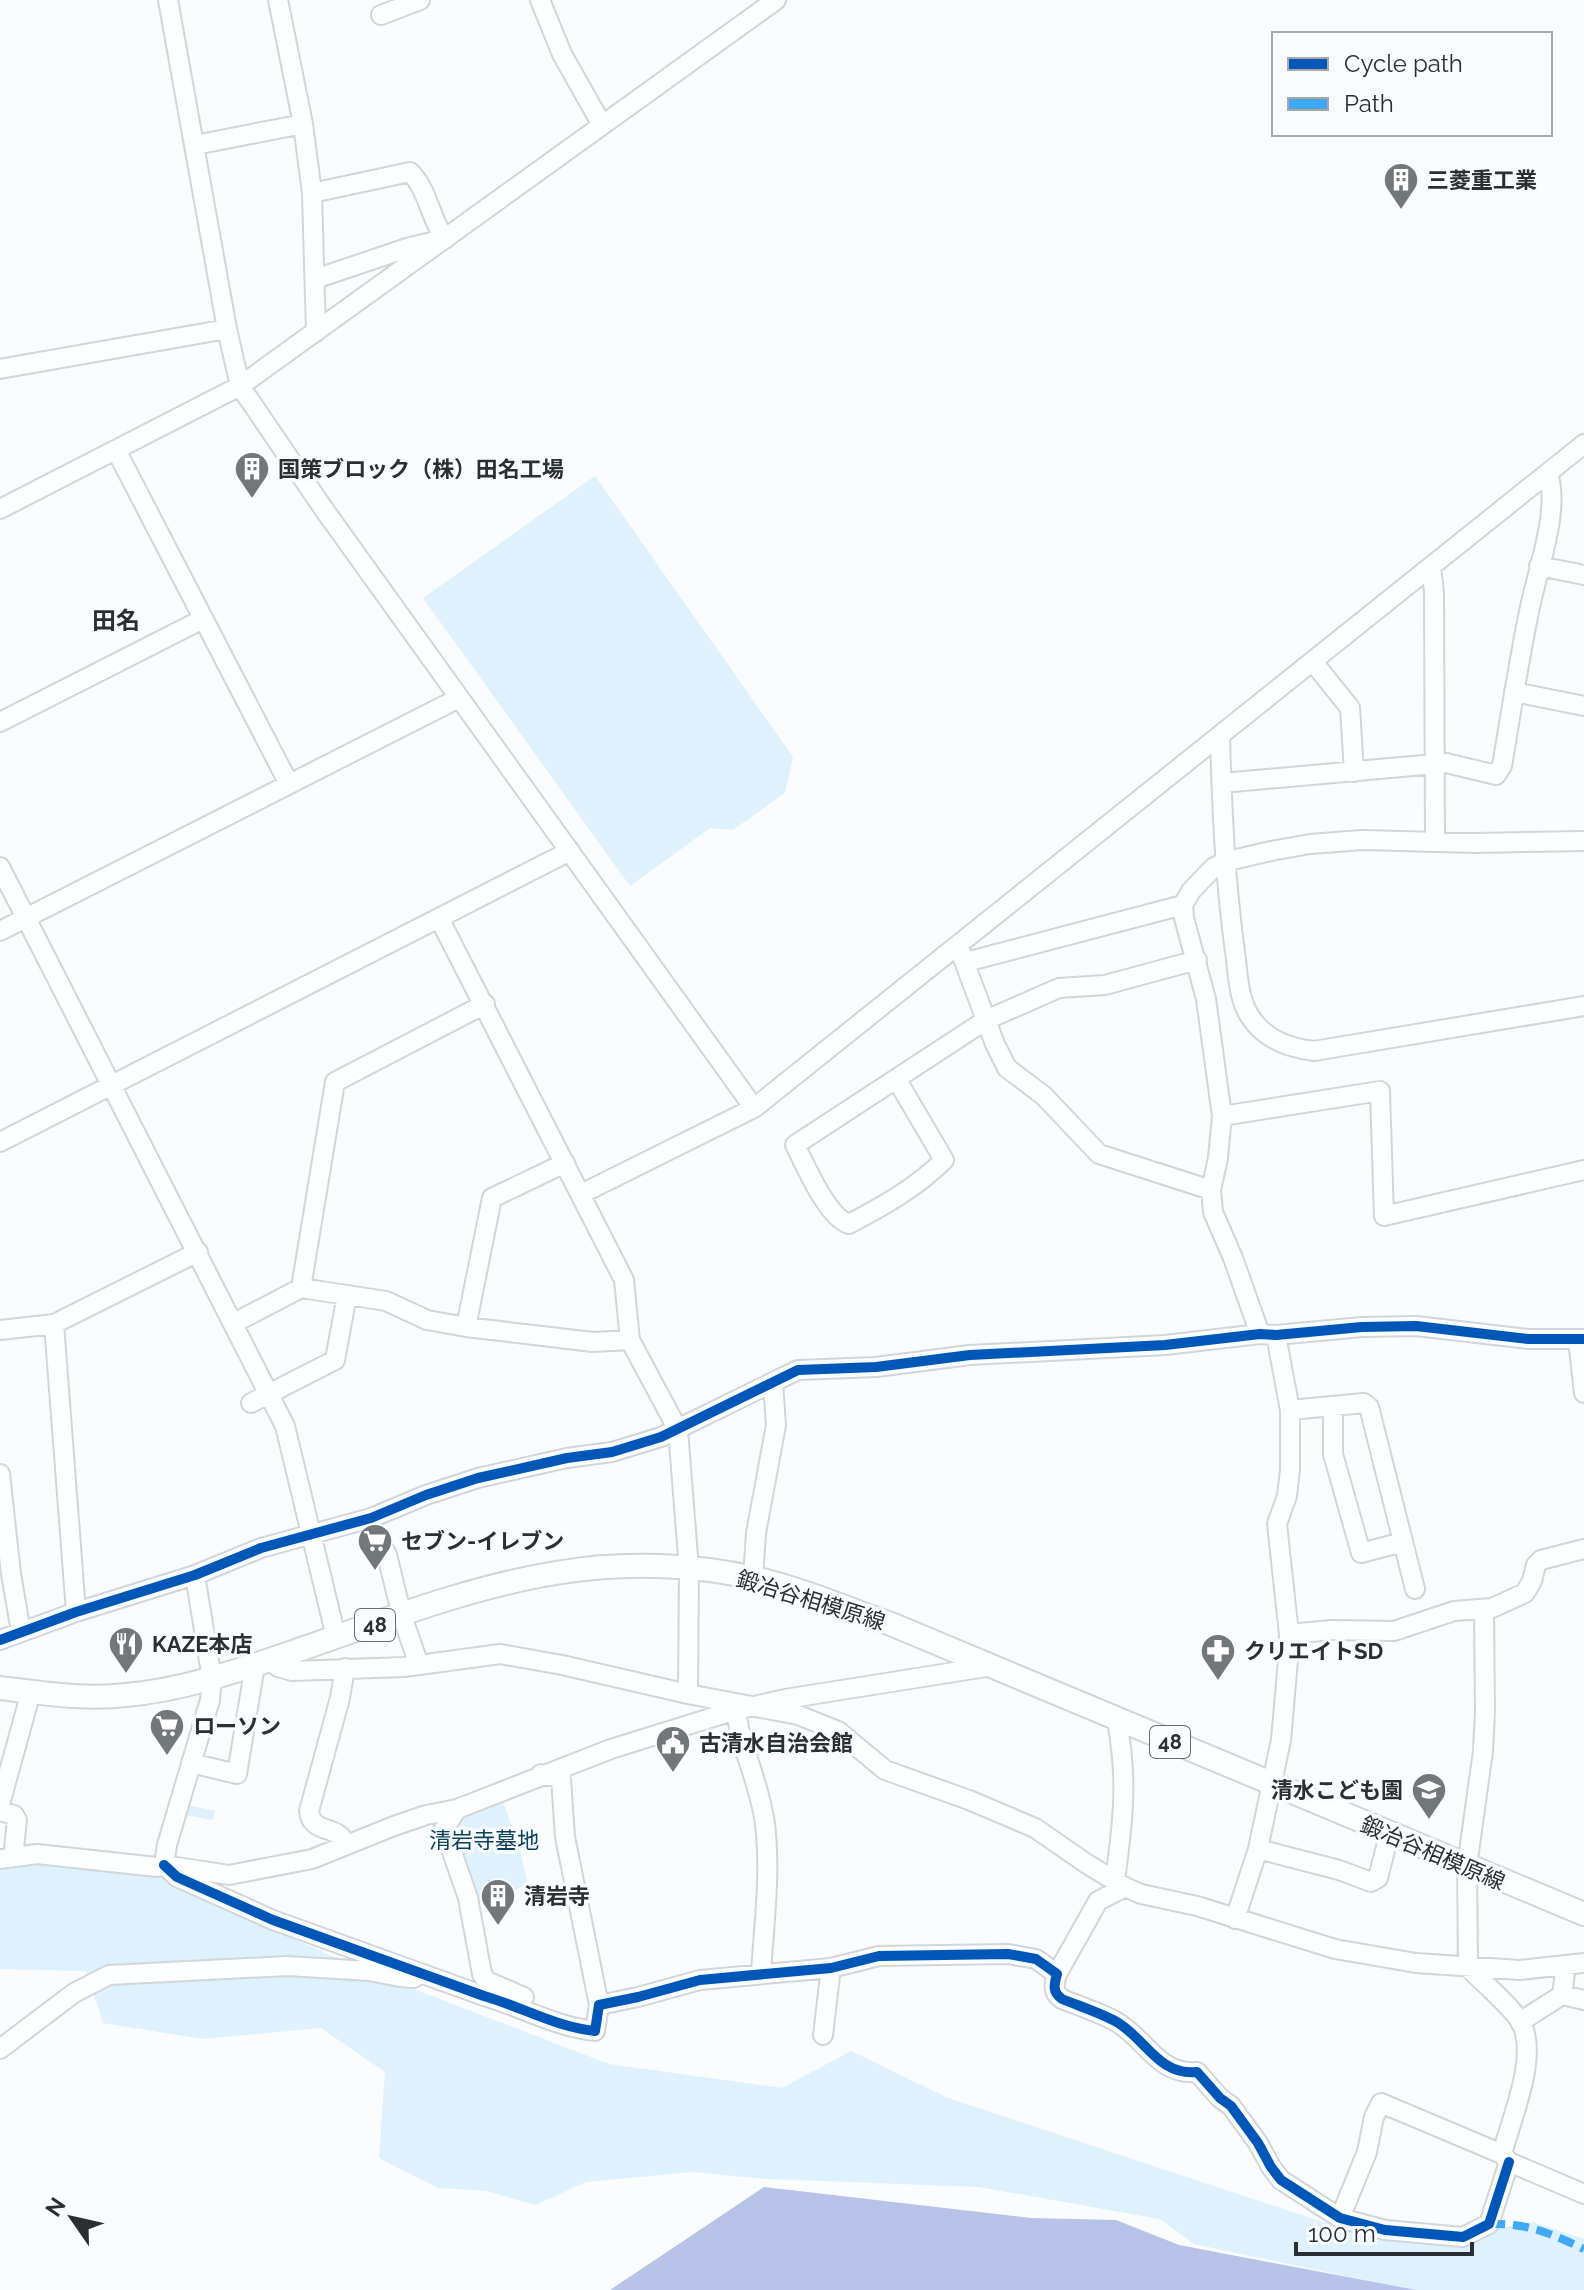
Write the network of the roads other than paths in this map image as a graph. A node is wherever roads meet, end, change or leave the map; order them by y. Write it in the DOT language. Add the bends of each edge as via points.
graph roads {
  1 [pos="168,0"];
  2 [pos="278,0"];
  3 [pos="420,0"];
  4 [pos="540,0"];
  5 [pos="776,0"];
  6 [pos="381,15"];
  7 [pos="303,124"];
  8 [pos="602,125"];
  9 [pos="195,145"];
  10 [pos="312,193"];
  11 [pos="445,239"];
  12 [pos="315,279"];
  13 [pos="227,329"];
  14 [pos="316,332"];
  15 [pos="0,369"];
  16 [pos="240,386"];
  17 [pos="1584,444"];
  18 [pos="116,450"];
  19 [pos="1548,473"];
  20 [pos="0,509"];
  21 [pos="1539,566"];
  22 [pos="1431,567"];
  23 [pos="1584,575"];
  24 [pos="203,619"];
  25 [pos="1313,662"];
  26 [pos="1514,692"];
  27 [pos="459,698"];
  28 [pos="1584,706"];
  29 [pos="0,722"];
  30 [pos="1220,736"];
  31 [pos="1435,765"];
  32 [pos="1354,772"];
  33 [pos="1222,783"];
  34 [pos="289,784"];
  35 [pos="1584,841"];
  36 [pos="1435,842"];
  37 [pos="570,851"];
  38 [pos="1224,862"];
  39 [pos="0,867"];
  40 [pos="1183,905"];
  41 [pos="26,918"];
  42 [pos="439,918"];
  43 [pos="0,931"];
  44 [pos="962,954"];
  45 [pos="1197,960"];
  46 [pos="485,1004"];
  47 [pos="1584,1006"];
  48 [pos="986,1020"];
  49 [pos="897,1080"];
  50 [pos="112,1086"];
  51 [pos="754,1108"];
  52 [pos="1222,1116"];
  53 [pos="0,1142"];
  54 [pos="565,1163"];
  55 [pos="1584,1170"];
  56 [pos="1211,1190"];
  57 [pos="581,1194"];
  58 [pos="198,1252"];
  59 [pos="301,1288"];
  60 [pos="347,1295"];
  61 [pos="234,1323"];
  62 [pos="54,1324"];
  63 [pos="466,1327"];
  64 [pos="0,1330"];
  65 [pos="1268,1335"];
  66 [pos="1581,1339"];
  67 [pos="630,1340"];
  68 [pos="773,1383"];
  69 [pos="270,1393"];
  70 [pos="1584,1393"];
  71 [pos="251,1403"];
  72 [pos="1333,1407"];
  73 [pos="1290,1410"];
  74 [pos="678,1430"];
  75 [pos="0,1474"];
  76 [pos="368,1519"];
  77 [pos="312,1535"];
  78 [pos="1403,1542"];
  79 [pos="1584,1549"];
  80 [pos="689,1569"];
  81 [pos="195,1575"];
  82 [pos="753,1578"];
  83 [pos="1415,1589"];
  84 [pos="1484,1609"];
  85 [pos="76,1612"];
  86 [pos="402,1616"];
  87 [pos="21,1632"];
  88 [pos="1289,1634"];
  89 [pos="336,1637"];
  90 [pos="0,1640"];
  91 [pos="263,1662"];
  92 [pos="419,1665"];
  93 [pos="992,1666"];
  94 [pos="345,1668"];
  95 [pos="212,1679"];
  96 [pos="0,1688"];
  97 [pos="31,1692"];
  98 [pos="688,1694"];
  99 [pos="756,1706"];
  100 [pos="735,1707"];
  101 [pos="1117,1721"];
  102 [pos="191,1763"];
  103 [pos="541,1774"];
  104 [pos="1271,1784"];
  105 [pos="0,1804"];
  106 [pos="457,1809"];
  107 [pos="0,1811"];
  108 [pos="1389,1835"];
  109 [pos="346,1845"];
  110 [pos="1258,1849"];
  111 [pos="6,1858"];
  112 [pos="164,1865"];
  113 [pos="1467,1866"];
  114 [pos="1120,1884"];
  115 [pos="1584,1914"];
  116 [pos="1235,1919"];
  117 [pos="1575,1964"];
  118 [pos="1468,1967"];
  119 [pos="831,1968"];
  120 [pos="422,1972"];
  121 [pos="761,1973"];
  122 [pos="1057,1974"];
  123 [pos="1562,1995"];
  124 [pos="1584,2000"];
  125 [pos="599,2005"];
  126 [pos="540,2015"];
  127 [pos="1520,2022"];
  128 [pos="823,2035"];
  129 [pos="0,2049"];
  130 [pos="1505,2158"];
  131 [pos="1584,2194"];
  132 [pos="1340,2218"];
  1 -- 9 [label="street"];
  2 -- 7 [label="street"];
  3 -- 6 [label="street"];
  4 -- 8 [label="street" via="562,54"];
  5 -- 8 [label="street"];
  7 -- 9 [label="street"];
  7 -- 10 [label="street"];
  8 -- 11 [label="street"];
  9 -- 13 [label="street"];
  10 -- 11 [label="street" via="410,172"];
  10 -- 12 [label="street"];
  11 -- 12 [label="street"];
  11 -- 14 [label="street"];
  12 -- 14 [label="street"];
  13 -- 15 [label="street"];
  13 -- 16 [label="street"];
  14 -- 16 [label="street"];
  16 -- 18 [label="street"];
  16 -- 27 [label="street"];
  17 -- 19 [label="street"];
  18 -- 20 [label="street"];
  18 -- 24 [label="street"];
  19 -- 21 [label="street" via="1552,498"];
  19 -- 22 [label="street"];
  21 -- 23 [label="street"];
  21 -- 26 [label="street"];
  22 -- 25 [label="street"];
  22 -- 31 [label="street"];
  24 -- 29 [label="street"];
  24 -- 34 [label="street"];
  25 -- 30 [label="street"];
  25 -- 32 [label="street" via="1350,708"];
  26 -- 28 [label="street"];
  26 -- 31 [label="street" via="1496,775"];
  27 -- 34 [label="street"];
  27 -- 37 [label="street"];
  30 -- 33 [label="street"];
  30 -- 44 [label="street"];
  31 -- 32 [label="street"];
  31 -- 36 [label="street"];
  32 -- 33 [label="street"];
  33 -- 38 [label="street"];
  34 -- 41 [label="street"];
  35 -- 36 [label="street"];
  36 -- 38 [label="street" via="1310,844"];
  37 -- 42 [label="street"];
  37 -- 51 [label="street"];
  38 -- 40 [label="street"];
  38 -- 47 [label="street" via="1240,992 1250,1017 1285,1045 1314,1051"];
  39 -- 41 [label="street"];
  40 -- 44 [label="street"];
  40 -- 45 [label="street"];
  41 -- 43 [label="street"];
  41 -- 50 [label="street"];
  42 -- 46 [label="street"];
  42 -- 50 [label="street"];
  44 -- 48 [label="street"];
  44 -- 51 [label="street"];
  45 -- 48 [label="street" via="1105,985 1059,988"];
  45 -- 52 [label="street"];
  46 -- 54 [label="street"];
  46 -- 59 [label="street" via="335,1082"];
  48 -- 49 [label="street"];
  48 -- 56 [label="street" via="1007,1068 1044,1096 1099,1154"];
  49 -- 49 [label="street" via="795,1145 840,1221 849,1224 897,1199 944,1160"];
  50 -- 53 [label="street"];
  50 -- 58 [label="street"];
  51 -- 57 [label="street"];
  52 -- 55 [label="street" via="1380,1091 1384,1216"];
  52 -- 56 [label="street"];
  54 -- 57 [label="street"];
  54 -- 63 [label="street" via="492,1198"];
  56 -- 65 [label="street" via="1213,1212"];
  57 -- 67 [label="street" via="624,1280"];
  58 -- 61 [label="street"];
  58 -- 62 [label="street"];
  59 -- 60 [label="street"];
  59 -- 61 [label="street"];
  60 -- 63 [label="street" via="386,1301 427,1320"];
  60 -- 69 [label="street" via="335,1360"];
  61 -- 69 [label="street"];
  62 -- 64 [label="street"];
  62 -- 85 [label="street"];
  63 -- 67 [label="street" via="593,1342"];
  65 -- 66 [label="street" via="1416,1326 1528,1339"];
  65 -- 68 [label="street" via="798,1370"];
  65 -- 73 [label="street"];
  66 -- 70 [label="street"];
  67 -- 74 [label="street"];
  68 -- 74 [label="street"];
  68 -- 82 [label="street" via="776,1425"];
  69 -- 71 [label="street"];
  69 -- 77 [label="street" via="285,1426"];
  72 -- 73 [label="street"];
  72 -- 78 [label="street" via="1369,1407"];
  72 -- 78 [label="street" via="1333,1454 1361,1553"];
  73 -- 88 [label="street" via="1290,1470 1277,1524"];
  74 -- 76 [label="street" via="626,1449 478,1478"];
  74 -- 80 [label="street"];
  75 -- 87 [label="street"];
  76 -- 77 [label="street"];
  76 -- 86 [label="street" via="387,1555"];
  77 -- 81 [label="street" via="261,1548"];
  77 -- 89 [label="street"];
  78 -- 83 [label="street"];
  79 -- 84 [label="street" via="1541,1560 1525,1593"];
  80 -- 82 [label="main road, 鍛冶谷相模原線 / 48"];
  80 -- 86 [label="main road, 鍛冶谷相模原線 / 48" via="561,1572"];
  80 -- 98 [label="street"];
  81 -- 85 [label="street"];
  81 -- 95 [label="street"];
  82 -- 93 [label="main road, 鍛冶谷相模原線 / 48" via="817,1596"];
  84 -- 88 [label="street" via="1454,1611 1394,1631"];
  84 -- 113 [label="street" via="1483,1751"];
  85 -- 87 [label="street"];
  86 -- 89 [label="main road, 鍛冶谷相模原線 / 48"];
  86 -- 92 [label="street"];
  87 -- 90 [label="street"];
  88 -- 104 [label="street" via="1281,1740"];
  89 -- 91 [label="main road, 鍛冶谷相模原線 / 48"];
  91 -- 94 [label="street" via="292,1671"];
  91 -- 95 [label="main road, 鍛冶谷相模原線 / 48"];
  91 -- 102 [label="street" via="237,1774"];
  92 -- 94 [label="street"];
  92 -- 98 [label="street" via="517,1656"];
  93 -- 99 [label="street"];
  93 -- 101 [label="main road, 鍛冶谷相模原線 / 48"];
  94 -- 109 [label="street" via="309,1811 315,1826 337,1833"];
  95 -- 97 [label="main road, 鍛冶谷相模原線 / 48" via="125,1696"];
  95 -- 102 [label="street"];
  96 -- 97 [label="main road, 鍛冶谷相模原線 / 48"];
  97 -- 105 [label="street"];
  98 -- 100 [label="street"];
  99 -- 100 [label="street"];
  99 -- 114 [label="street" via="825,1723 877,1766 1035,1828"];
  100 -- 103 [label="street"];
  100 -- 121 [label="street" via="766,1828"];
  101 -- 104 [label="main road, 鍛冶谷相模原線 / 48"];
  101 -- 114 [label="street" via="1125,1763"];
  102 -- 112 [label="street"];
  103 -- 106 [label="street"];
  103 -- 125 [label="street" via="561,1778 565,1837"];
  104 -- 108 [label="main road, 鍛冶谷相模原線 / 48"];
  104 -- 110 [label="street"];
  106 -- 109 [label="street"];
  106 -- 126 [label="street" via="444,1829 468,1898 482,1974 543,2005"];
  107 -- 111 [label="street" via="17,1820"];
  108 -- 110 [label="street" via="1378,1878 1371,1882"];
  108 -- 113 [label="main road, 鍛冶谷相模原線 / 48"];
  109 -- 112 [label="street" via="312,1859 229,1875"];
  110 -- 116 [label="street"];
  111 -- 112 [label="street" via="37,1854"];
  112 -- 120 [label="street" via="177,1877 273,1920"];
  113 -- 115 [label="main road, 鍛冶谷相模原線 / 48"];
  113 -- 118 [label="street"];
  114 -- 116 [label="street"];
  114 -- 122 [label="street" via="1098,1901"];
  116 -- 118 [label="street" via="1335,1949"];
  117 -- 118 [label="street" via="1520,1970"];
  117 -- 123 [label="street"];
  118 -- 127 [label="street"];
  119 -- 121 [label="street"];
  119 -- 122 [label="street" via="879,1956 987,1952 1036,1959"];
  119 -- 128 [label="street"];
  120 -- 126 [label="street"];
  120 -- 129 [label="street" via="414,1978 288,1966 109,1975 74,1993"];
  121 -- 125 [label="street" via="700,1980"];
  122 -- 132 [label="street" via="1054,1987 1062,1999 1115,2021 1163,2064 1197,2072 1231,2106 1281,2180"];
  123 -- 124 [label="street"];
  123 -- 127 [label="street"];
  125 -- 126 [label="street" via="595,2031"];
  127 -- 130 [label="street" via="1528,2045 1526,2066"];
  130 -- 131 [label="street"];
  130 -- 132 [label="street" via="1489,2224 1463,2237 1385,2230"];
  130 -- 132 [label="street" via="1381,2103"];
}
